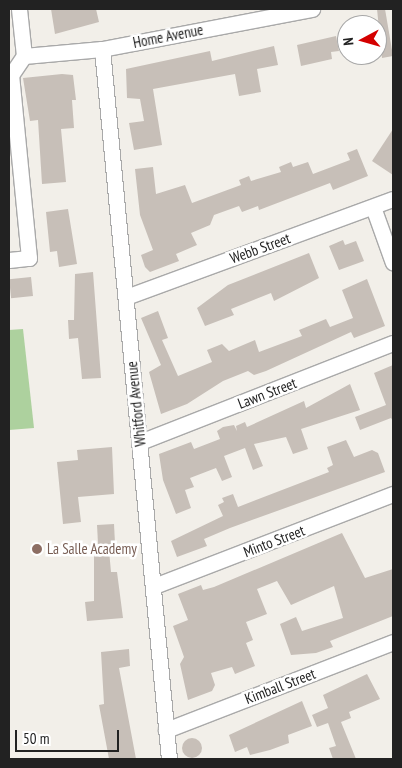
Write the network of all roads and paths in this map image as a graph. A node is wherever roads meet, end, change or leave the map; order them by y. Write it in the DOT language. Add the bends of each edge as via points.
graph roads {
  1 [pos="19,9"];
  2 [pos="312,9"];
  3 [pos="102,49"];
  4 [pos="24,56"];
  5 [pos="393,198"];
  6 [pos="373,207"];
  7 [pos="9,260"];
  8 [pos="393,263"];
  9 [pos="126,297"];
  10 [pos="393,343"];
  11 [pos="140,442"];
  12 [pos="393,494"];
  13 [pos="154,586"];
  14 [pos="393,642"];
  15 [pos="166,730"];
  16 [pos="169,759"];
  1 -- 4 [label="street"];
  2 -- 3 [label="street, Home Avenue"];
  3 -- 4 [label="street, Home Avenue"];
  3 -- 9 [label="street, Whitford Avenue"];
  4 -- 7 [label="street" via="10,75 29,258"];
  5 -- 6 [label="street, Webb Street"];
  6 -- 8 [label="street"];
  6 -- 9 [label="street, Webb Street"];
  9 -- 11 [label="street, Whitford Avenue"];
  10 -- 11 [label="street, Lawn Street"];
  11 -- 13 [label="street, Whitford Avenue"];
  12 -- 13 [label="street, Minto Street"];
  13 -- 15 [label="street, Whitford Avenue"];
  14 -- 15 [label="street, Kimball Street"];
  15 -- 16 [label="street, Whitford Avenue"];
}
